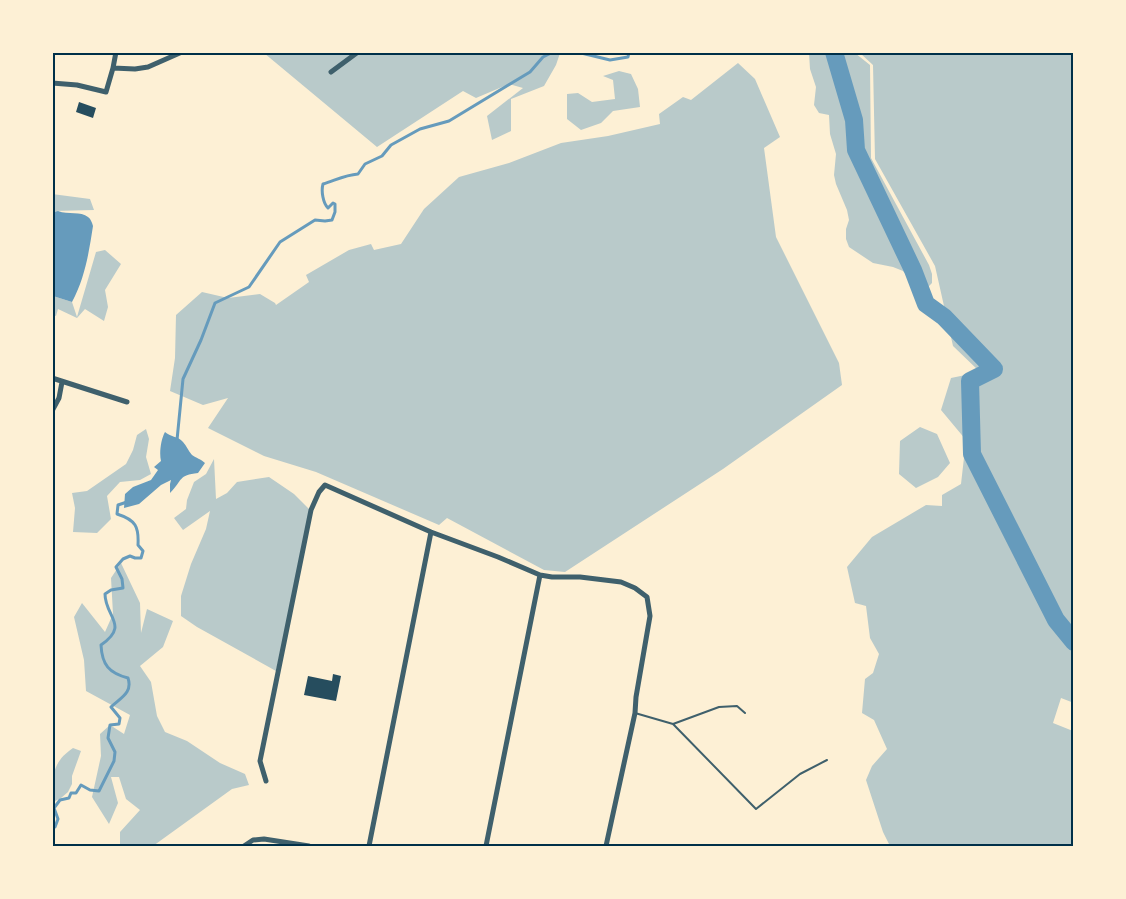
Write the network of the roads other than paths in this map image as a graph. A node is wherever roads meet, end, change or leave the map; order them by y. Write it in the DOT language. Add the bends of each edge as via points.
graph roads {
  1 [pos="182,52"];
  2 [pos="358,52"];
  3 [pos="116,55"];
  4 [pos="113,68"];
  5 [pos="331,72"];
  6 [pos="52,83"];
  7 [pos="52,378"];
  8 [pos="62,381"];
  9 [pos="127,402"];
  10 [pos="52,411"];
  11 [pos="431,532"];
  12 [pos="540,575"];
  13 [pos="745,712"];
  14 [pos="635,713"];
  15 [pos="673,724"];
  16 [pos="827,760"];
  17 [pos="266,781"];
  18 [pos="244,846"];
  19 [pos="309,846"];
  20 [pos="369,846"];
  21 [pos="486,846"];
  22 [pos="606,846"];
  1 -- 4 [label="street" via="148,67"];
  2 -- 5 [label="street"];
  3 -- 4 [label="street"];
  4 -- 6 [label="street" via="106,92"];
  7 -- 8 [label="street"];
  8 -- 9 [label="street"];
  8 -- 10 [label="street"];
  11 -- 12 [label="street"];
  11 -- 17 [label="street" via="325,485 319,492 311,510 260,761"];
  11 -- 20 [label="street"];
  12 -- 14 [label="street" via="621,582 647,597 650,616"];
  12 -- 21 [label="street"];
  13 -- 15 [label="lane" via="737,706 720,707"];
  14 -- 15 [label="lane"];
  14 -- 22 [label="street"];
  15 -- 16 [label="lane" via="756,809 800,774"];
  18 -- 19 [label="street" via="264,839"];
}
